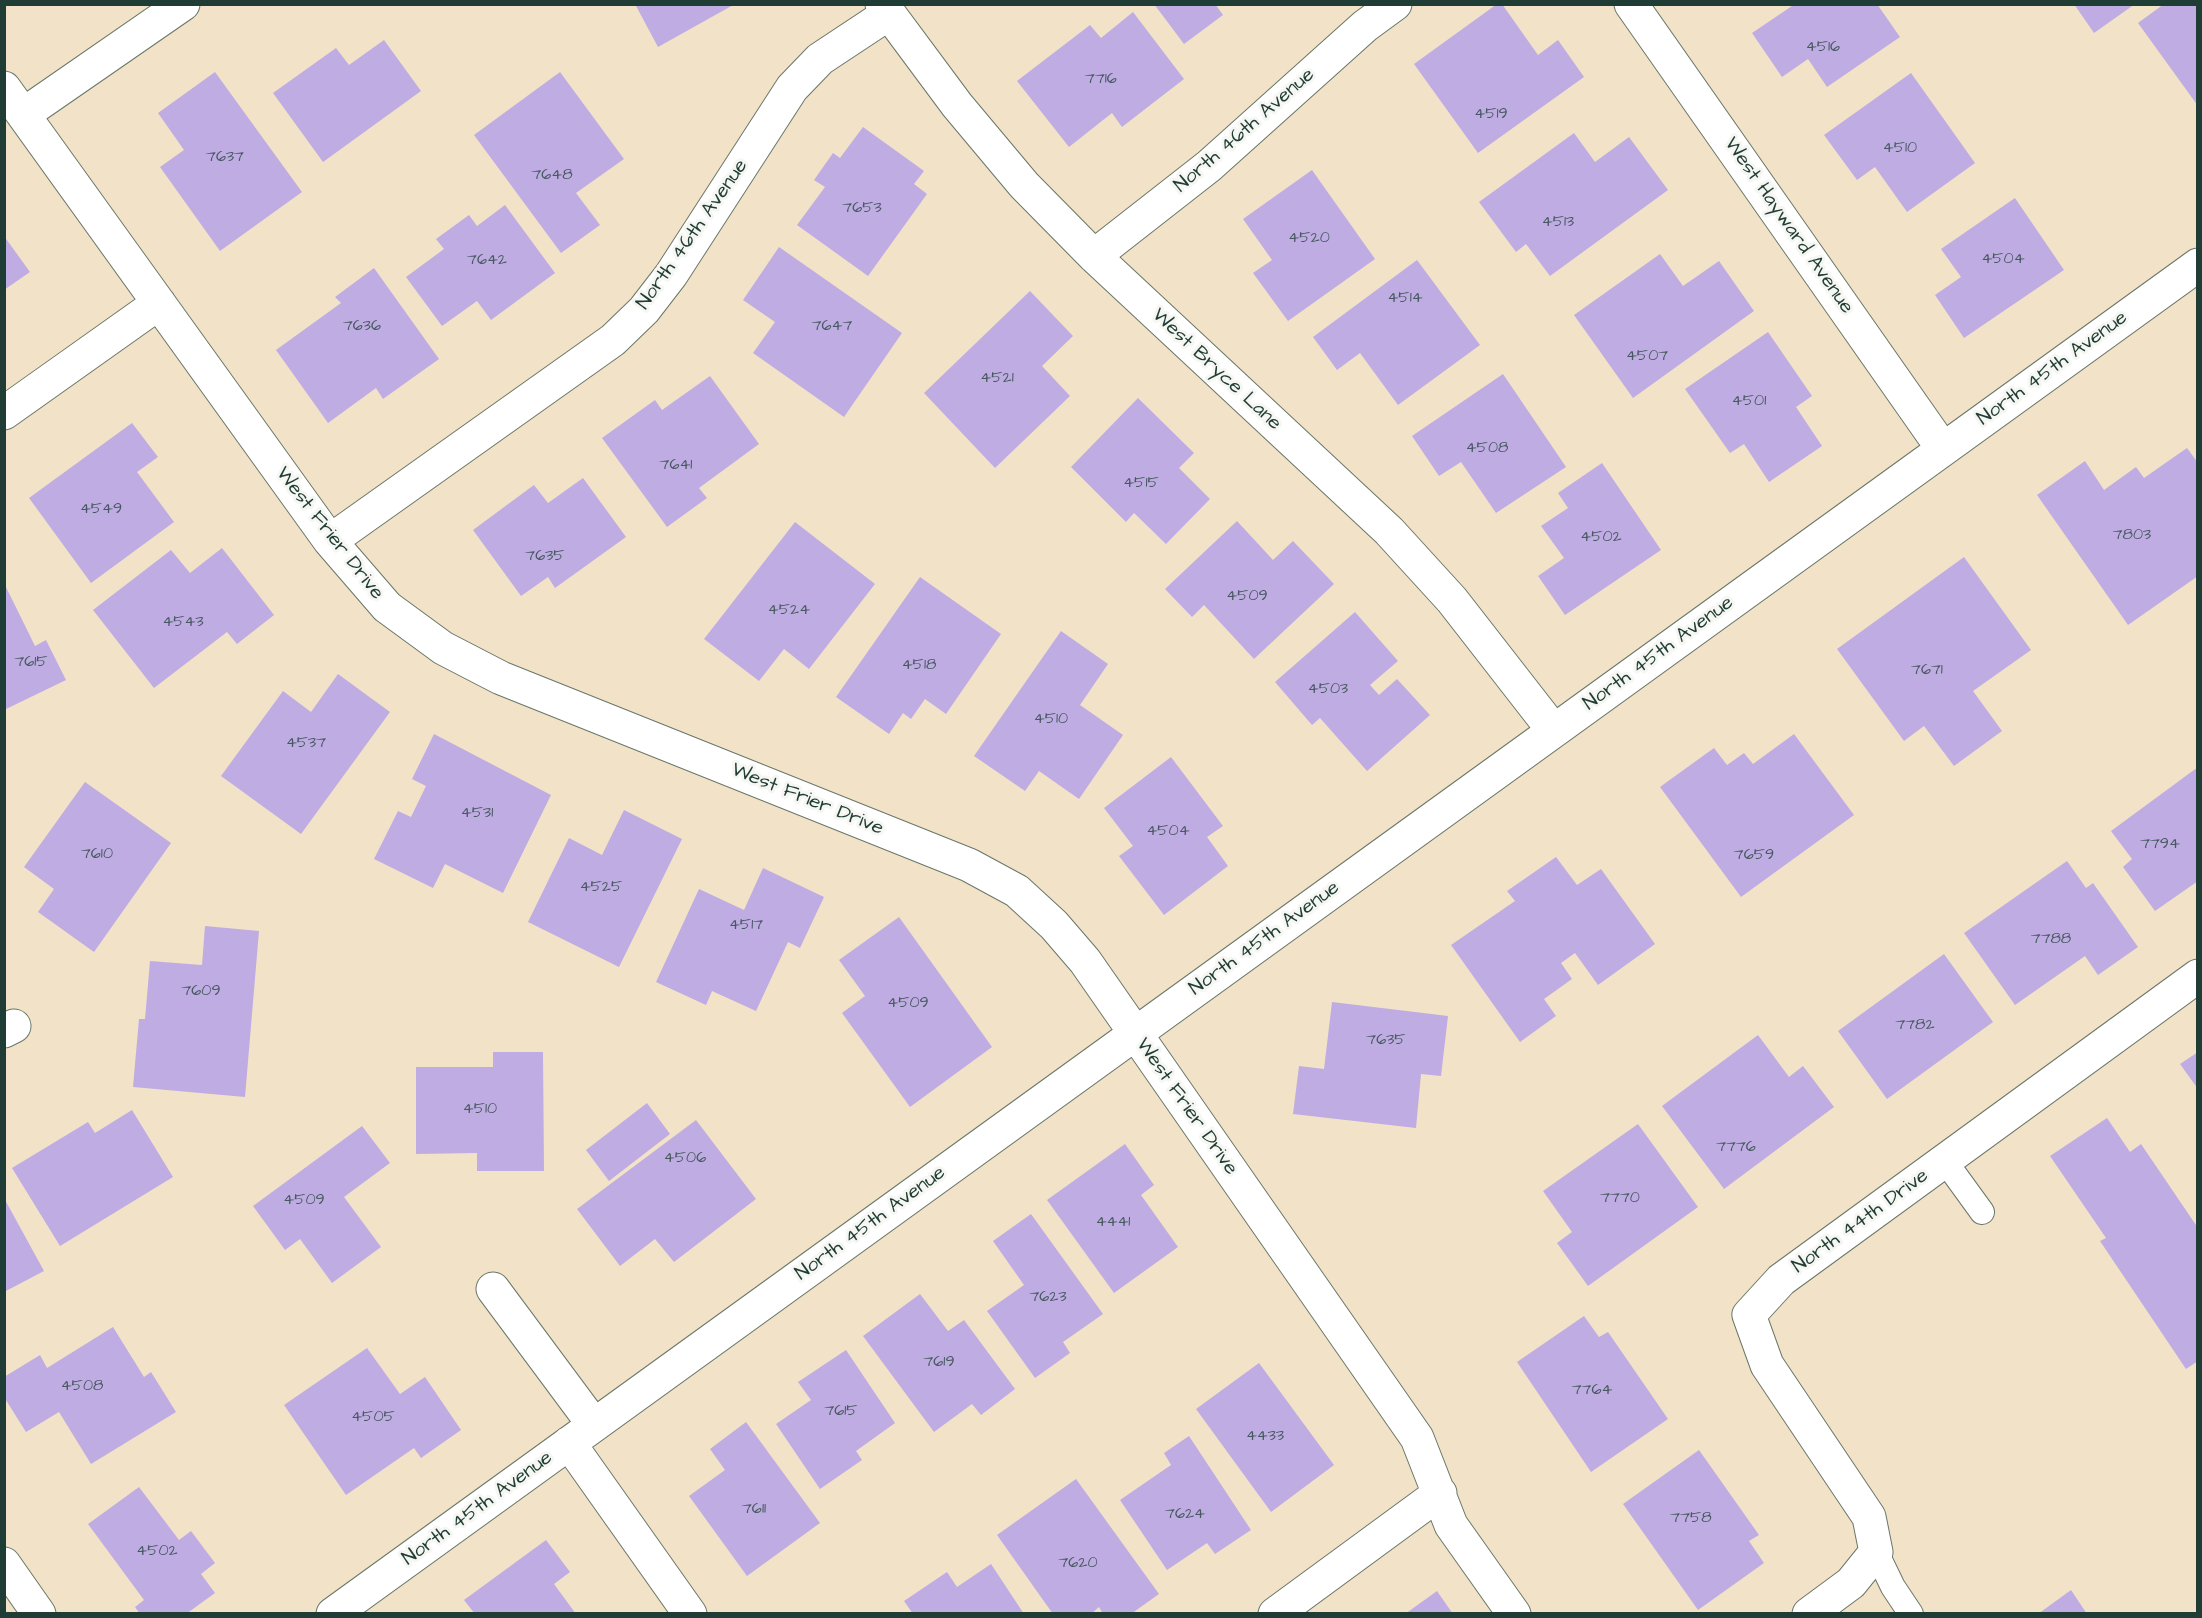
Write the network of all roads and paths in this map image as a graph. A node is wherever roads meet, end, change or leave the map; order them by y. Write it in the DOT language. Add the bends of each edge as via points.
graph roads {
  1 [pos="183,4"];
  2 [pos="1395,4"];
  3 [pos="1631,4"];
  4 [pos="885,9"];
  5 [pos="4,88"];
  6 [pos="24,114"];
  7 [pos="1094,256"];
  8 [pos="2198,265"];
  9 [pos="159,303"];
  10 [pos="4,413"];
  11 [pos="1943,449"];
  12 [pos="330,541"];
  13 [pos="1554,731"];
  14 [pos="2198,976"];
  15 [pos="1136,1034"];
  16 [pos="1945,1161"];
  17 [pos="1982,1212"];
  18 [pos="493,1289"];
  19 [pos="581,1434"];
  20 [pos="1440,1493"];
  21 [pos="1876,1552"];
  22 [pos="4,1564"];
  23 [pos="39,1614"];
  24 [pos="333,1614"];
  25 [pos="690,1614"];
  26 [pos="1275,1614"];
  27 [pos="1514,1614"];
  28 [pos="1809,1614"];
  29 [pos="1911,1614"];
  1 -- 6 [label="street"];
  2 -- 7 [label="street, North 46th Avenue" via="1365,26 1209,166"];
  3 -- 11 [label="street, West Hayward Avenue"];
  4 -- 7 [label="street, West Bryce Lane" via="1024,185"];
  4 -- 12 [label="street, North 46th Avenue" via="820,59 792,88 671,275 644,310 613,340"];
  5 -- 6 [label="street, West Frier Drive"];
  6 -- 9 [label="street, West Frier Drive"];
  7 -- 13 [label="street, West Bryce Lane" via="1389,531 1452,600"];
  8 -- 11 [label="street, North 45th Avenue"];
  9 -- 10 [label="street"];
  9 -- 12 [label="street, West Frier Drive"];
  11 -- 13 [label="street, North 45th Avenue"];
  12 -- 15 [label="street, West Frier Drive" via="387,607 443,648 492,673 969,865 1017,891 1085,961"];
  13 -- 15 [label="street, North 45th Avenue"];
  14 -- 16 [label="street, North 44th Drive"];
  15 -- 19 [label="street, North 45th Avenue"];
  15 -- 20 [label="street, West Frier Drive" via="1417,1438"];
  16 -- 17 [label="lane"];
  16 -- 21 [label="street, North 44th Drive" via="1781,1280 1749,1315 1767,1365 1869,1517"];
  18 -- 19 [label="street"];
  19 -- 24 [label="street, North 45th Avenue"];
  19 -- 25 [label="street"];
  20 -- 26 [label="street"];
  20 -- 27 [label="street, West Frier Drive" via="1451,1525"];
  21 -- 28 [label="street" via="1851,1582"];
  21 -- 29 [label="lane"];
  22 -- 23 [label="street"];
}
